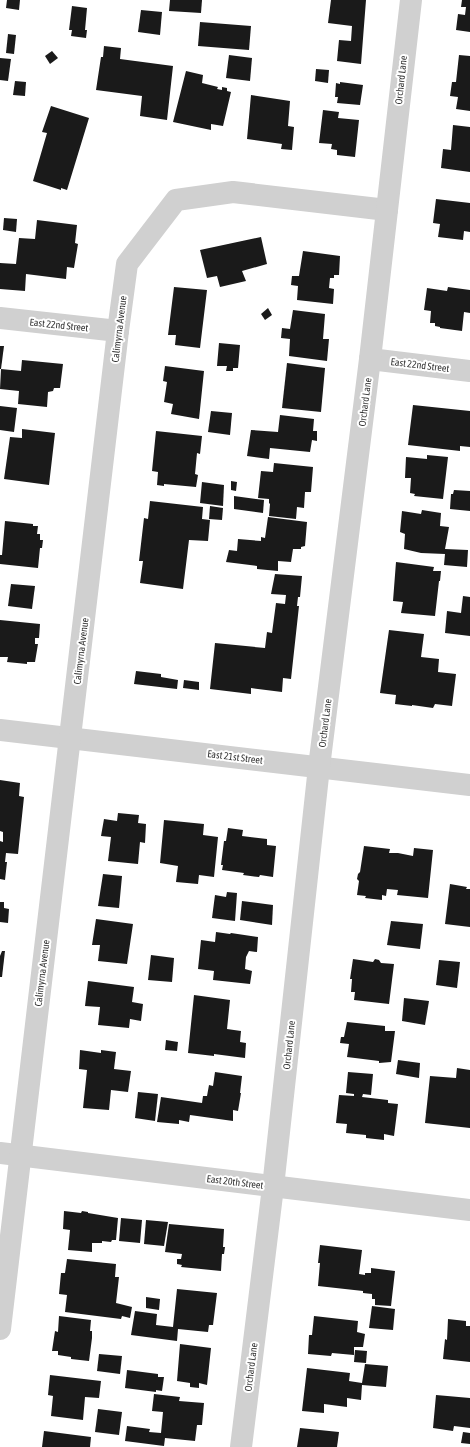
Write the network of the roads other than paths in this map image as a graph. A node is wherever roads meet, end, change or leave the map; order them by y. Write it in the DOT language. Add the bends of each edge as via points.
graph roads {
  1 [pos="411,0"];
  2 [pos="387,210"];
  3 [pos="0,318"];
  4 [pos="118,331"];
  5 [pos="370,359"];
  6 [pos="470,371"];
  7 [pos="0,730"];
  8 [pos="70,738"];
  9 [pos="320,767"];
  10 [pos="470,785"];
  11 [pos="10,1154"];
  12 [pos="273,1187"];
  13 [pos="470,1210"];
  14 [pos="0,1328"];
  15 [pos="241,1447"];
  1 -- 2 [label="street, Orchard Lane"];
  2 -- 4 [label="street, Calimyrna Avenue" via="233,192 176,200 127,264"];
  2 -- 5 [label="street, Orchard Lane"];
  3 -- 4 [label="street, East 22nd Street"];
  4 -- 8 [label="street, Calimyrna Avenue"];
  5 -- 6 [label="street, East 22nd Street"];
  5 -- 9 [label="street, Orchard Lane"];
  7 -- 8 [label="street, East 21st Street"];
  8 -- 9 [label="street, East 21st Street"];
  8 -- 11 [label="street, Calimyrna Avenue"];
  9 -- 10 [label="street, East 21st Street"];
  9 -- 12 [label="street, Orchard Lane"];
  11 -- 12 [label="street, East 20th Street"];
  11 -- 14 [label="street, Calimyrna Avenue"];
  12 -- 13 [label="street, East 20th Street"];
  12 -- 15 [label="street, Orchard Lane"];
}
